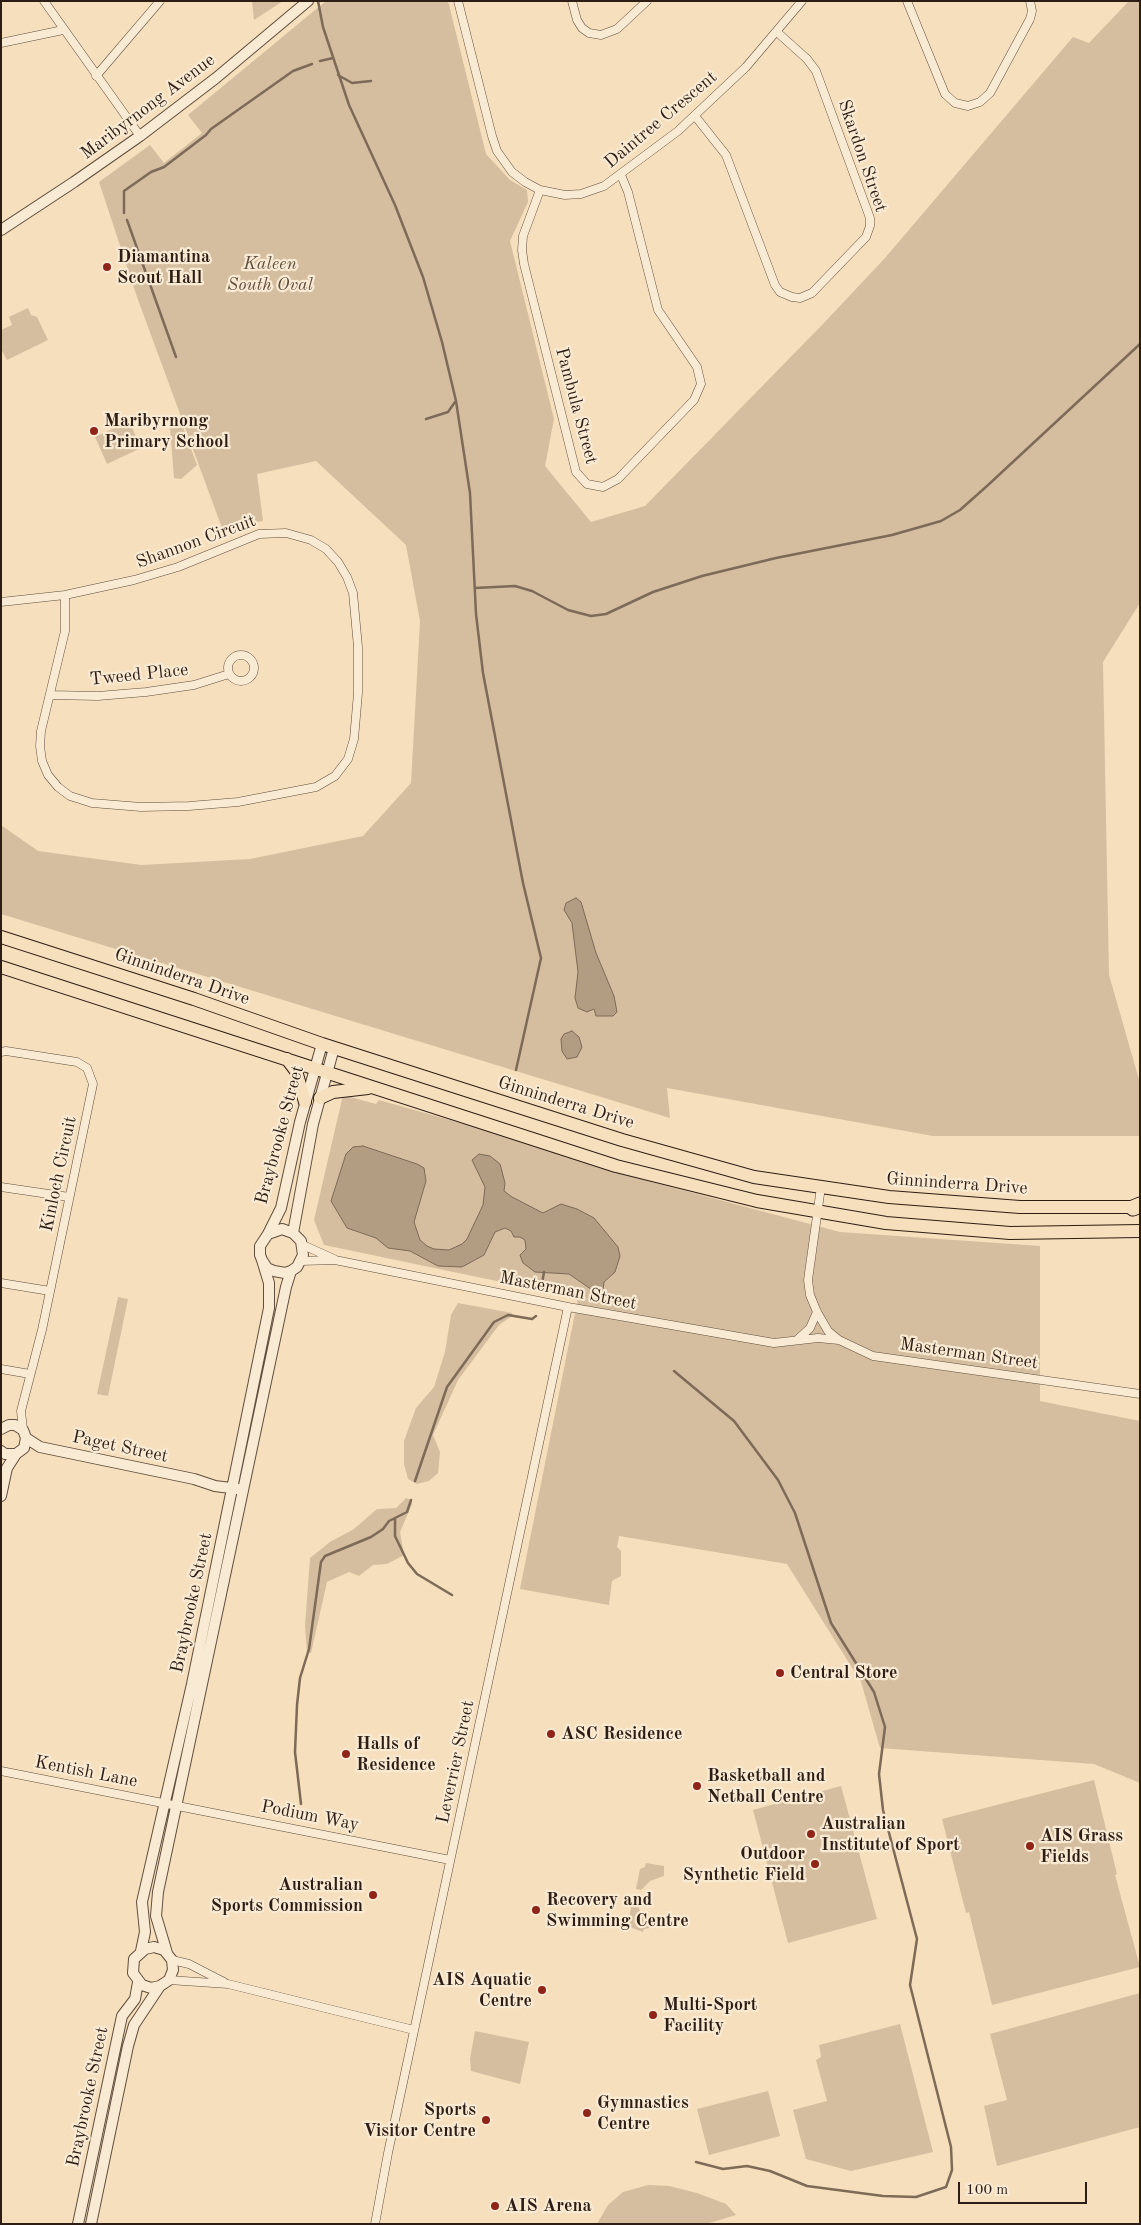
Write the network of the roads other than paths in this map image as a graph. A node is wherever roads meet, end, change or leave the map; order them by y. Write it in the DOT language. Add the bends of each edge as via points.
graph roads {
  1 [pos="44,1"];
  2 [pos="160,1"];
  3 [pos="308,1"];
  4 [pos="458,1"];
  5 [pos="572,1"];
  6 [pos="647,1"];
  7 [pos="802,1"];
  8 [pos="907,1"];
  9 [pos="1030,1"];
  10 [pos="63,30"];
  11 [pos="777,32"];
  12 [pos="1,43"];
  13 [pos="96,76"];
  14 [pos="695,116"];
  15 [pos="140,136"];
  16 [pos="621,175"];
  17 [pos="540,190"];
  18 [pos="1,230"];
  19 [pos="65,595"];
  20 [pos="1,602"];
  21 [pos="229,674"];
  22 [pos="50,696"];
  23 [pos="1,936"];
  24 [pos="1,967"];
  25 [pos="328,1046"];
  26 [pos="1,1052"];
  27 [pos="287,1058"];
  28 [pos="321,1070"];
  29 [pos="373,1087"];
  30 [pos="320,1098"];
  31 [pos="305,1102"];
  32 [pos="1,1187"];
  33 [pos="821,1187"];
  34 [pos="69,1198"];
  35 [pos="1137,1207"];
  36 [pos="818,1212"];
  37 [pos="1140,1231"];
  38 [pos="293,1233"];
  39 [pos="268,1234"];
  40 [pos="303,1245"];
  41 [pos="262,1260"];
  42 [pos="335,1260"];
  43 [pos="301,1261"];
  44 [pos="291,1271"];
  45 [pos="1,1283"];
  46 [pos="50,1291"];
  47 [pos="568,1307"];
  48 [pos="817,1312"];
  49 [pos="797,1340"];
  50 [pos="839,1340"];
  51 [pos="1,1369"];
  52 [pos="30,1374"];
  53 [pos="1140,1394"];
  54 [pos="21,1411"];
  55 [pos="5,1427"];
  56 [pos="24,1434"];
  57 [pos="40,1447"];
  58 [pos="2,1451"];
  59 [pos="19,1452"];
  60 [pos="8,1468"];
  61 [pos="232,1486"];
  62 [pos="244,1488"];
  63 [pos="1,1496"];
  64 [pos="1,1771"];
  65 [pos="164,1803"];
  66 [pos="176,1806"];
  67 [pos="450,1860"];
  68 [pos="141,1951"];
  69 [pos="169,1957"];
  70 [pos="138,1982"];
  71 [pos="165,1983"];
  72 [pos="228,1984"];
  73 [pos="414,2030"];
  74 [pos="116,2043"];
  75 [pos="128,2046"];
  76 [pos="78,2224"];
  77 [pos="91,2224"];
  78 [pos="375,2224"];
  1 -- 10 [label="street"];
  2 -- 13 [label="street"];
  3 -- 15 [label="street, Maribyrnong Avenue"];
  4 -- 17 [label="street, Daintree Crescent" via="494,144 512,172"];
  5 -- 6 [label="street" via="582,28 601,36 617,29"];
  7 -- 11 [label="street, Daintree Crescent"];
  8 -- 9 [label="street" via="945,94 955,103 968,106 980,102 990,93 1030,19"];
  10 -- 12 [label="street"];
  10 -- 13 [label="street"];
  11 -- 14 [label="street, Daintree Crescent"];
  11 -- 14 [label="street, Skardon Street" via="816,71 870,218 866,237 812,293 800,298 792,297 780,292 775,285 726,155"];
  13 -- 15 [label="street"];
  14 -- 16 [label="street, Daintree Crescent"];
  15 -- 18 [label="street, Maribyrnong Avenue"];
  16 -- 17 [label="street, Daintree Crescent" via="581,194"];
  16 -- 17 [label="street, Pambula Street" via="658,310 697,368 701,384 694,400 618,479 603,487 587,484 576,472 524,264 524,236"];
  19 -- 20 [label="street, Shannon Circuit"];
  19 -- 22 [label="street, Shannon Circuit" via="65,631"];
  19 -- 22 [label="street, Shannon Circuit" via="156,574 259,534 286,532 311,540 338,562 353,593 358,670 354,739 351,753 340,771 309,790 213,805 165,807 92,803 77,800 64,792 45,768 40,754 40,738"];
  21 -- 22 [label="street, Tweed Place" via="194,685 146,692"];
  23 -- 25 [label="main road, Ginninderra Drive"];
  24 -- 27 [label="main road"];
  25 -- 28 [label="street, Braybrooke Street"];
  25 -- 33 [label="main road, Ginninderra Drive" via="622,1140 754,1177"];
  26 -- 34 [label="street, Kinloch Circuit" via="6,1050 77,1062 87,1068 93,1084"];
  27 -- 28 [label="main road"];
  27 -- 31 [label="main road" via="296,1071"];
  28 -- 29 [label="main road"];
  28 -- 30 [label="street, Braybrooke Street"];
  28 -- 31 [label="street, Braybrooke Street"];
  29 -- 30 [label="main road" via="333,1092"];
  29 -- 36 [label="main road" via="616,1166 757,1201"];
  30 -- 38 [label="street, Braybrooke Street"];
  31 -- 39 [label="street, Braybrooke Street" via="281,1208"];
  32 -- 34 [label="street"];
  33 -- 35 [label="main road, Ginninderra Drive" via="1020,1207"];
  33 -- 36 [label="street"];
  34 -- 46 [label="street, Kinloch Circuit"];
  36 -- 37 [label="main road" via="886,1223 1010,1233"];
  36 -- 48 [label="street" via="808,1280"];
  38 -- 39 [label="street" via="282,1230"];
  38 -- 40 [label="street"];
  39 -- 41 [label="street" via="260,1246"];
  40 -- 42 [label="street, Masterman Street"];
  40 -- 43 [label="street"];
  41 -- 44 [label="street" via="274,1272"];
  41 -- 61 [label="street, Braybrooke Street" via="269,1283 269,1308"];
  42 -- 43 [label="street, Masterman Street"];
  42 -- 47 [label="street, Masterman Street"];
  43 -- 44 [label="street"];
  44 -- 62 [label="street, Braybrooke Street"];
  45 -- 46 [label="street"];
  46 -- 52 [label="street, Kinloch Circuit"];
  47 -- 49 [label="street, Masterman Street" via="774,1343"];
  47 -- 67 [label="street, Leverrier Street"];
  48 -- 49 [label="street" via="810,1328"];
  48 -- 50 [label="street" via="828,1331"];
  49 -- 50 [label="street, Masterman Street"];
  50 -- 53 [label="street, Masterman Street" via="873,1356"];
  51 -- 52 [label="street"];
  52 -- 54 [label="street, Kinloch Circuit"];
  54 -- 55 [label="street, Kinloch Circuit"];
  54 -- 56 [label="street, Kinloch Circuit"];
  55 -- 56 [label="street, Paget Street"];
  56 -- 57 [label="street, Paget Street"];
  56 -- 59 [label="street"];
  57 -- 59 [label="street, Paget Street"];
  57 -- 61 [label="street, Paget Street"];
  58 -- 59 [label="street" via="10,1455"];
  58 -- 60 [label="street"];
  59 -- 60 [label="street"];
  60 -- 63 [label="street"];
  61 -- 62 [label="street, Paget Street"];
  61 -- 65 [label="street, Braybrooke Street"];
  62 -- 66 [label="street, Braybrooke Street"];
  64 -- 65 [label="street, Kentish Lane"];
  65 -- 66 [label="street, Podium Way"];
  65 -- 68 [label="street, Braybrooke Street" via="142,1902 145,1932"];
  66 -- 67 [label="street, Podium Way"];
  66 -- 69 [label="street, Braybrooke Street" via="156,1916"];
  67 -- 73 [label="street, Leverrier Street"];
  68 -- 69 [label="street" via="154,1947"];
  68 -- 70 [label="street" via="133,1964"];
  69 -- 71 [label="street" via="173,1970"];
  69 -- 72 [label="street"];
  70 -- 71 [label="street" via="151,1988"];
  70 -- 74 [label="street, Braybrooke Street" via="135,1999 122,2016"];
  71 -- 72 [label="street"];
  71 -- 75 [label="street, Braybrooke Street" via="134,2025"];
  72 -- 73 [label="street"];
  73 -- 78 [label="street, Leverrier Street"];
  74 -- 75 [label="street"];
  74 -- 76 [label="street, Braybrooke Street"];
  75 -- 77 [label="street, Braybrooke Street"];
}
